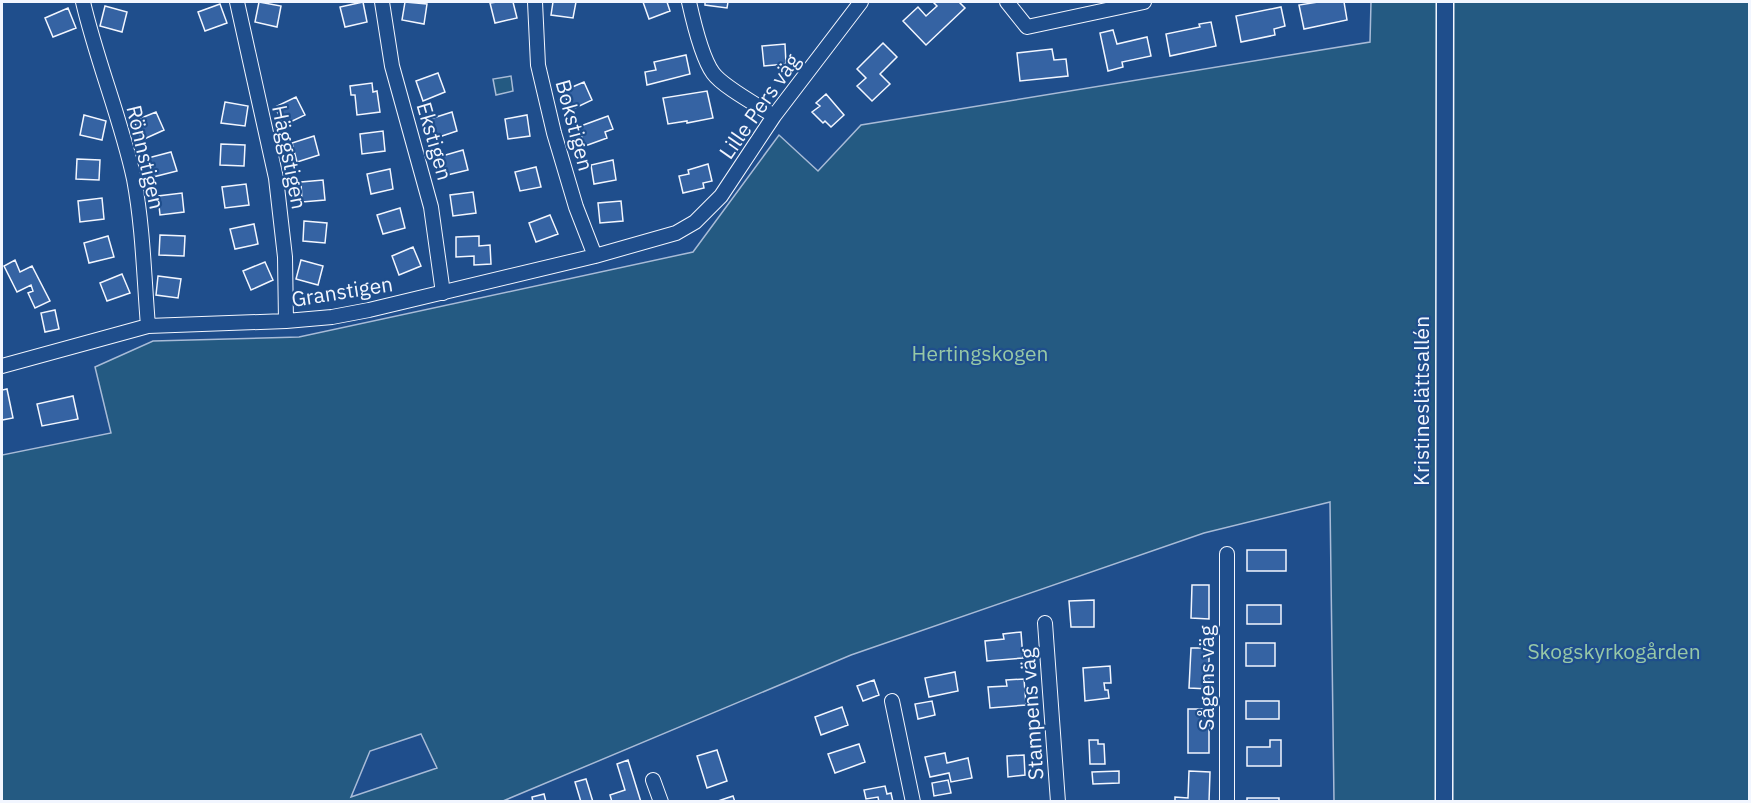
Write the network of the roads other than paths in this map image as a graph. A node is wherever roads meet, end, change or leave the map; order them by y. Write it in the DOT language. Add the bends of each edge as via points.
graph roads {
  1 [pos="83,2"];
  2 [pos="237,2"];
  3 [pos="382,2"];
  4 [pos="536,2"];
  5 [pos="689,2"];
  6 [pos="861,2"];
  7 [pos="1007,2"];
  8 [pos="1144,2"];
  9 [pos="1445,2"];
  10 [pos="774,117"];
  11 [pos="684,229"];
  12 [pos="595,256"];
  13 [pos="443,293"];
  14 [pos="286,321"];
  15 [pos="148,326"];
  16 [pos="2,366"];
  17 [pos="1227,554"];
  18 [pos="1045,623"];
  19 [pos="892,701"];
  20 [pos="653,780"];
  21 [pos="661,801"];
  22 [pos="913,801"];
  23 [pos="1058,801"];
  24 [pos="1227,801"];
  25 [pos="1444,801"];
  1 -- 15 [label="street, Rönnstigen" via="134,181"];
  2 -- 14 [label="street, Häggstigen" via="276,178 285,256"];
  3 -- 13 [label="street, Ekstigen" via="392,66 431,207"];
  4 -- 12 [label="street, Bokstigen" via="538,65 576,207"];
  5 -- 10 [label="street" via="712,73"];
  6 -- 10 [label="street, Lille Pers väg"];
  7 -- 8 [label="street" via="1027,27"];
  9 -- 25 [label="street, Kristineslättsallén"];
  10 -- 11 [label="street, Lille Pers väg" via="721,196"];
  11 -- 12 [label="street, Granstigen"];
  12 -- 13 [label="street, Granstigen"];
  13 -- 14 [label="street, Granstigen" via="350,314"];
  14 -- 15 [label="street, Granstigen"];
  15 -- 16 [label="street, Granstigen"];
  17 -- 24 [label="street, Sågens väg"];
  18 -- 23 [label="street, Stampens väg"];
  19 -- 22 [label="street"];
  20 -- 21 [label="street"];
}
